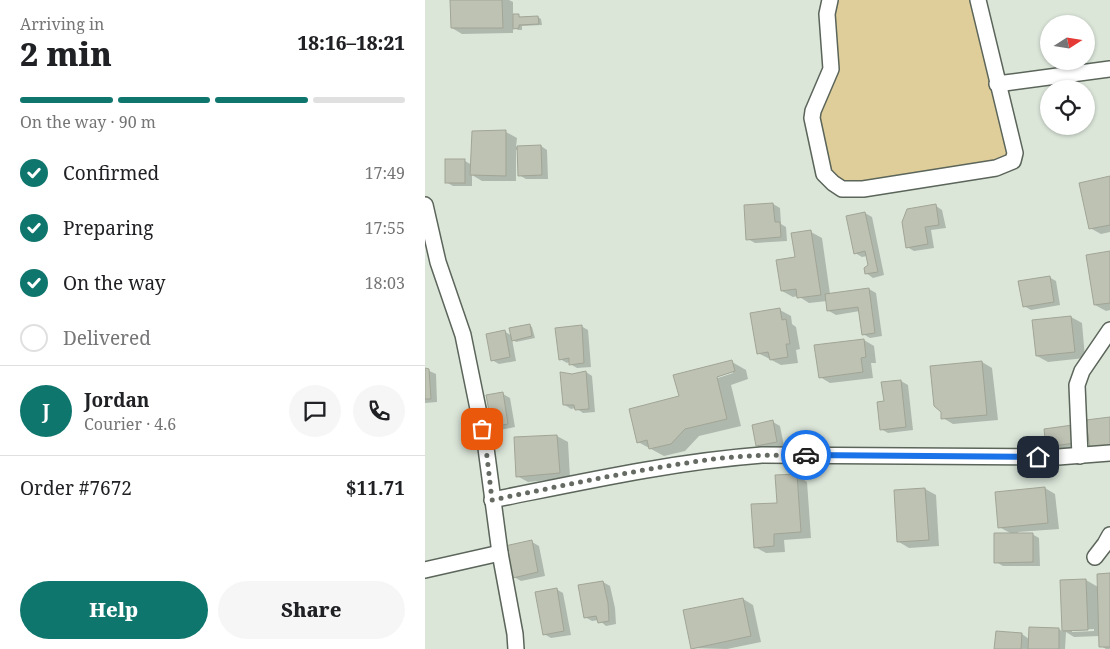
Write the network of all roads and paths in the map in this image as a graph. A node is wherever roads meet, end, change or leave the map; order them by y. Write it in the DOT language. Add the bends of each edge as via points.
graph roads {
  1 [pos="830,0"];
  2 [pos="978,0"];
  3 [pos="1110,69"];
  4 [pos="997,84"];
  5 [pos="425,204"];
  6 [pos="1110,330"];
  7 [pos="1110,452"];
  8 [pos="1080,456"];
  9 [pos="492,500"];
  10 [pos="1110,535"];
  11 [pos="500,553"];
  12 [pos="1095,557"];
  13 [pos="425,570"];
  14 [pos="517,649"];
  1 -- 4 [label="street" via="827,14 831,69 812,118 824,174 842,188 863,189 915,181 996,168 1013,161 1015,153"];
  2 -- 4 [label="street"];
  3 -- 4 [label="street"];
  5 -- 9 [label="street" via="438,262 463,335 486,448"];
  6 -- 8 [label="street" via="1082,371 1077,385"];
  7 -- 8 [label="street"];
  8 -- 9 [label="street" via="762,455 625,473"];
  9 -- 11 [label="street"];
  10 -- 12 [label="street"];
  11 -- 13 [label="street"];
  11 -- 14 [label="street"];
}
